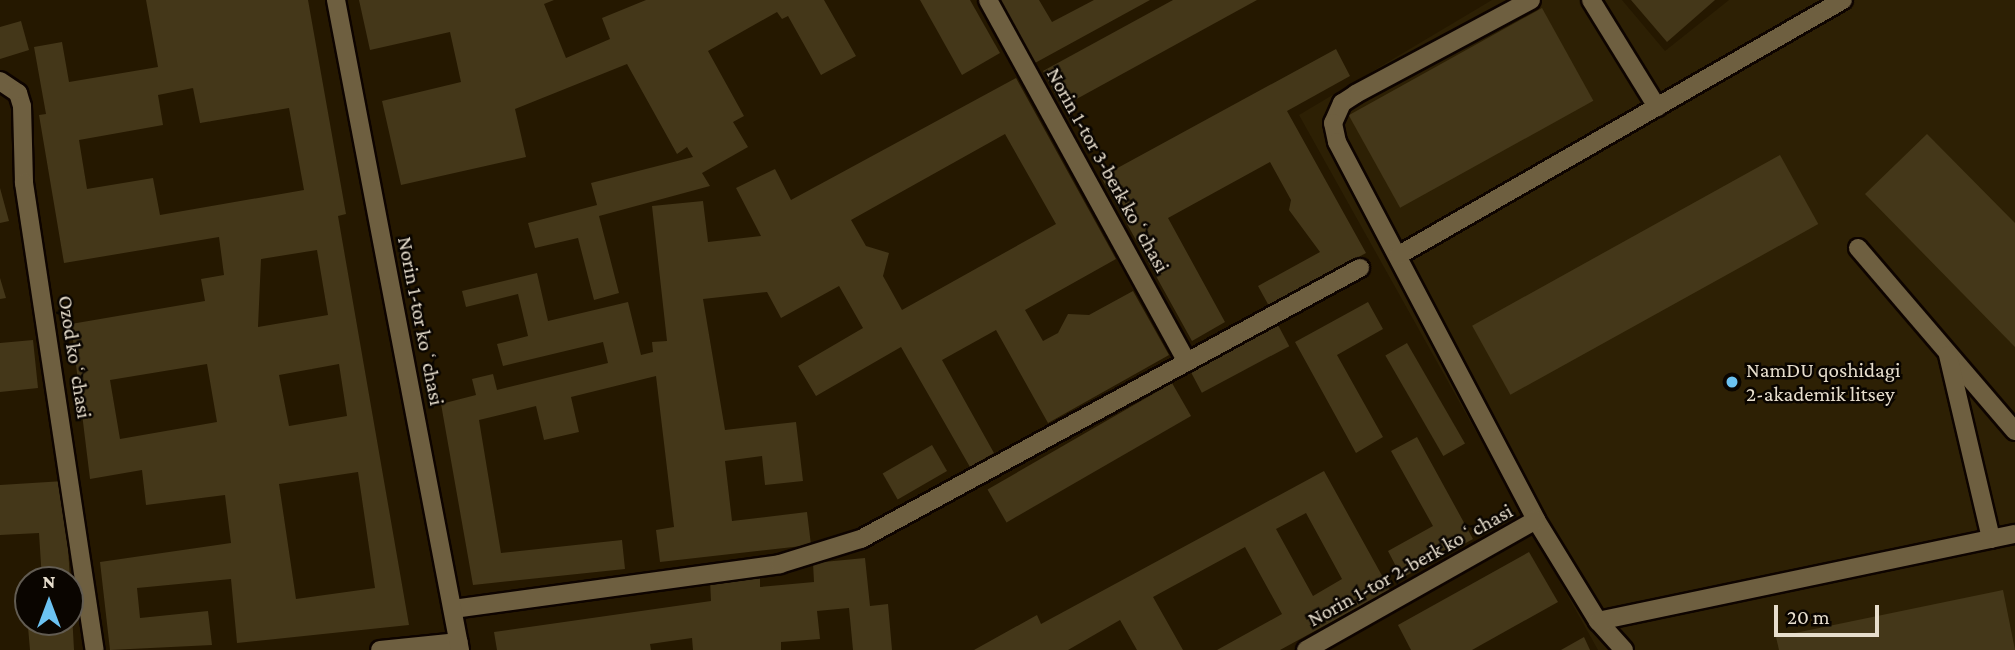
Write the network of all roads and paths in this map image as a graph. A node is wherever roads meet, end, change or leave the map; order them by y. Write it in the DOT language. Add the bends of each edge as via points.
graph roads {
  1 [pos="336,0"];
  2 [pos="989,0"];
  3 [pos="1531,0"];
  4 [pos="1591,0"];
  5 [pos="1843,0"];
  6 [pos="0,81"];
  7 [pos="1657,107"];
  8 [pos="1857,248"];
  9 [pos="1399,255"];
  10 [pos="1360,268"];
  11 [pos="1947,352"];
  12 [pos="1187,362"];
  13 [pos="2015,431"];
  14 [pos="1536,520"];
  15 [pos="2015,534"];
  16 [pos="1991,539"];
  17 [pos="453,609"];
  18 [pos="1598,621"];
  19 [pos="460,646"];
  20 [pos="95,650"];
  21 [pos="380,650"];
  22 [pos="1306,650"];
  23 [pos="1624,650"];
  1 -- 17 [label="street, Norin 1-tor koʻchasi"];
  2 -- 12 [label="street, Norin 1-tor 3-berk koʻchasi"];
  3 -- 9 [label="street" via="1356,94 1336,113 1337,142"];
  4 -- 7 [label="street"];
  5 -- 7 [label="street"];
  6 -- 20 [label="street, Ozod koʻchasi" via="18,93 22,106 24,183"];
  7 -- 9 [label="street"];
  8 -- 11 [label="street"];
  9 -- 14 [label="street"];
  10 -- 12 [label="street"];
  11 -- 13 [label="street"];
  11 -- 16 [label="street"];
  12 -- 17 [label="street" via="851,542 780,564"];
  14 -- 18 [label="street"];
  14 -- 22 [label="street, Norin 1-tor 2-berk koʻchasi"];
  15 -- 16 [label="street"];
  16 -- 18 [label="street"];
  17 -- 19 [label="street, Norin 1-tor koʻchasi"];
  18 -- 23 [label="street"];
  19 -- 21 [label="street"];
}
